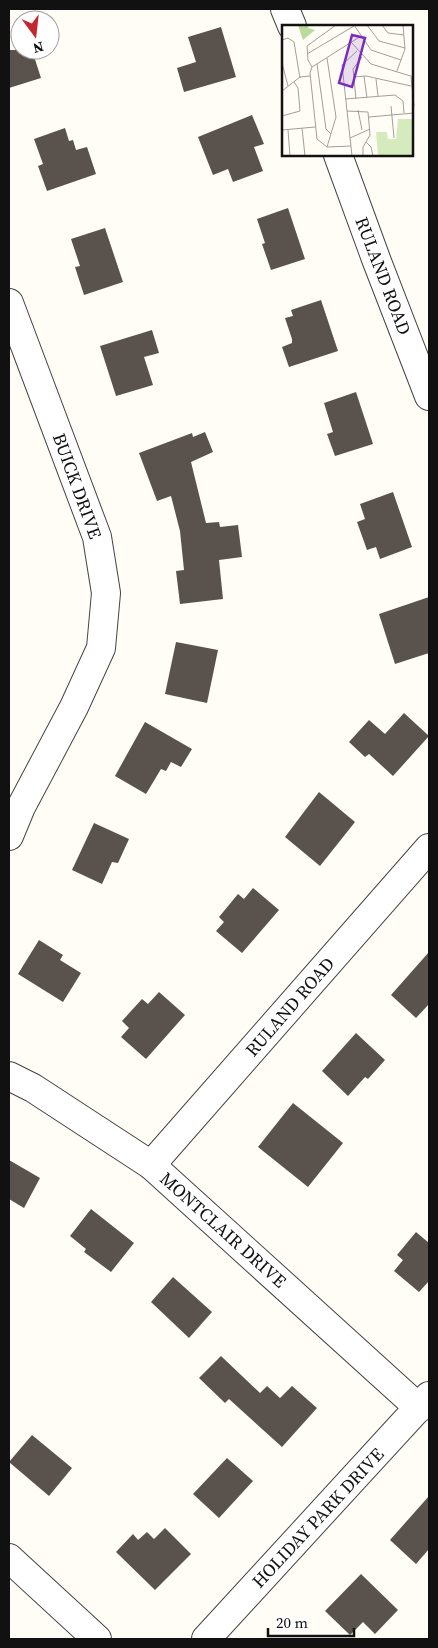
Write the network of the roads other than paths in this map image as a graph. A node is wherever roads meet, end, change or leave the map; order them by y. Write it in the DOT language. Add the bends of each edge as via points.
graph roads {
  1 [pos="285,9"];
  2 [pos="292,25"];
  3 [pos="338,156"];
  4 [pos="9,303"];
  5 [pos="14,336"];
  6 [pos="429,396"];
  7 [pos="9,836"];
  8 [pos="429,848"];
  9 [pos="9,1076"];
  10 [pos="151,1165"];
  11 [pos="424,1402"];
  12 [pos="9,1558"];
  13 [pos="96,1639"];
  14 [pos="206,1639"];
  1 -- 2 [label="street"];
  3 -- 6 [label="street, RULAND ROAD"];
  4 -- 5 [label="street, BUICK DRIVE"];
  5 -- 7 [label="street, BUICK DRIVE" via="97,537 106,593 101,648"];
  8 -- 10 [label="street, RULAND ROAD"];
  9 -- 10 [label="street, MONTCLAIR DRIVE" via="33,1088"];
  10 -- 11 [label="street, MONTCLAIR DRIVE"];
  11 -- 14 [label="street, HOLIDAY PARK DRIVE"];
  12 -- 13 [label="street"];
}
